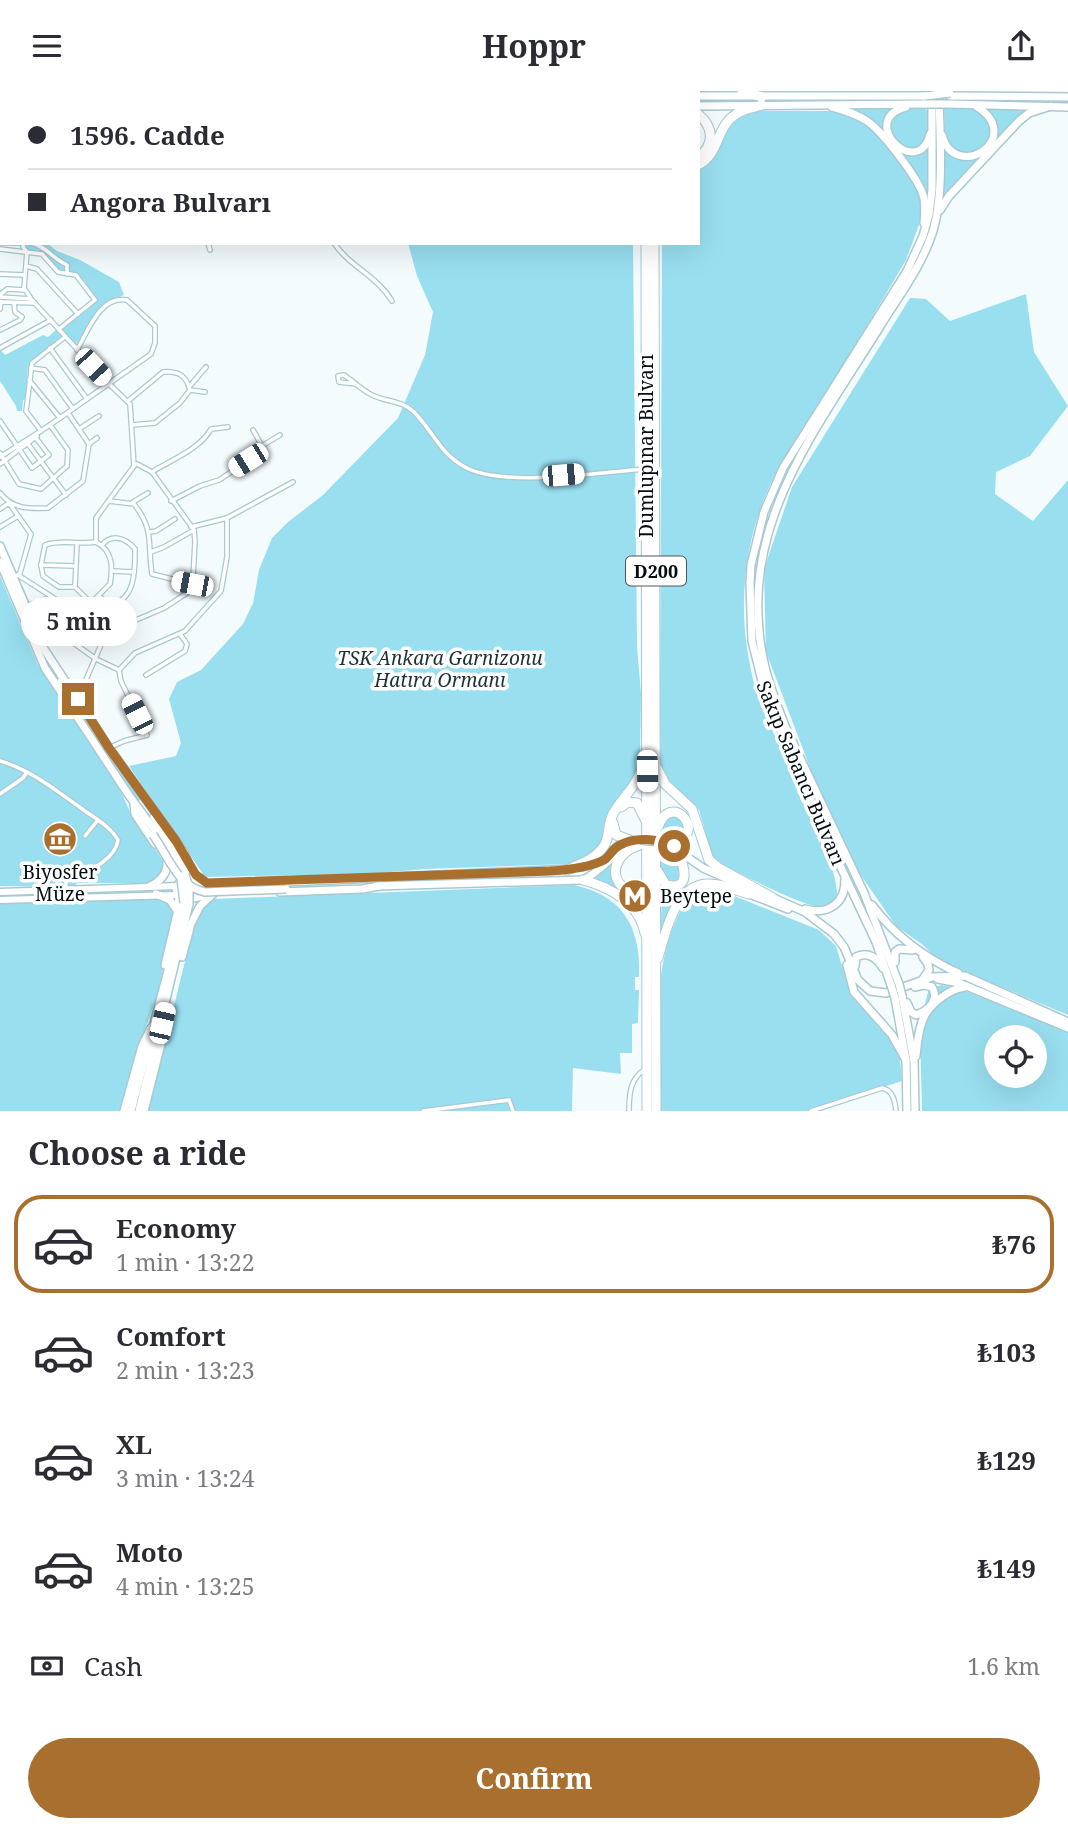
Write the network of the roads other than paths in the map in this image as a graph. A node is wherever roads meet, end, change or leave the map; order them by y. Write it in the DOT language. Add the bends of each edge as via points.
graph roads {
  1 [pos="742,91"];
  2 [pos="852,91"];
  3 [pos="894,91"];
  4 [pos="939,91"];
  5 [pos="963,91"];
  6 [pos="1044,91"];
  7 [pos="834,95"];
  8 [pos="700,96"];
  9 [pos="913,96"];
  10 [pos="950,97"];
  11 [pos="1059,97"];
  12 [pos="1068,97"];
  13 [pos="925,99"];
  14 [pos="762,101"];
  15 [pos="817,104"];
  16 [pos="976,105"];
  17 [pos="700,106"];
  18 [pos="1051,106"];
  19 [pos="1068,107"];
  20 [pos="700,116"];
  21 [pos="933,123"];
  22 [pos="940,129"];
  23 [pos="700,156"];
  24 [pos="700,163"];
  25 [pos="935,221"];
  26 [pos="923,236"];
  27 [pos="24,245"];
  28 [pos="37,245"];
  29 [pos="209,245"];
  30 [pos="335,245"];
  31 [pos="646,245"];
  32 [pos="654,245"];
  33 [pos="0,249"];
  34 [pos="210,250"];
  35 [pos="27,252"];
  36 [pos="26,266"];
  37 [pos="0,274"];
  38 [pos="67,274"];
  39 [pos="25,275"];
  40 [pos="24,290"];
  41 [pos="25,298"];
  42 [pos="0,299"];
  43 [pos="33,301"];
  44 [pos="392,302"];
  45 [pos="14,303"];
  46 [pos="0,309"];
  47 [pos="78,314"];
  48 [pos="51,320"];
  49 [pos="59,329"];
  50 [pos="0,330"];
  51 [pos="65,337"];
  52 [pos="0,348"];
  53 [pos="50,348"];
  54 [pos="77,350"];
  55 [pos="206,367"];
  56 [pos="31,368"];
  57 [pos="29,380"];
  58 [pos="108,383"];
  59 [pos="356,383"];
  60 [pos="190,389"];
  61 [pos="205,392"];
  62 [pos="87,399"];
  63 [pos="128,401"];
  64 [pos="73,409"];
  65 [pos="68,413"];
  66 [pos="99,416"];
  67 [pos="60,418"];
  68 [pos="0,421"];
  69 [pos="50,425"];
  70 [pos="132,425"];
  71 [pos="228,427"];
  72 [pos="79,429"];
  73 [pos="253,430"];
  74 [pos="41,431"];
  75 [pos="280,435"];
  76 [pos="36,438"];
  77 [pos="97,438"];
  78 [pos="89,444"];
  79 [pos="16,445"];
  80 [pos="28,445"];
  81 [pos="262,446"];
  82 [pos="19,451"];
  83 [pos="1,458"];
  84 [pos="41,463"];
  85 [pos="135,465"];
  86 [pos="645,469"];
  87 [pos="152,472"];
  88 [pos="53,479"];
  89 [pos="293,482"];
  90 [pos="0,493"];
  91 [pos="148,493"];
  92 [pos="66,495"];
  93 [pos="109,501"];
  94 [pos="171,501"];
  95 [pos="9,503"];
  96 [pos="131,503"];
  97 [pos="0,509"];
  98 [pos="18,516"];
  99 [pos="227,518"];
  100 [pos="175,519"];
  101 [pos="0,527"];
  102 [pos="193,530"];
  103 [pos="149,532"];
  104 [pos="96,542"];
  105 [pos="77,544"];
  106 [pos="102,545"];
  107 [pos="0,546"];
  108 [pos="150,552"];
  109 [pos="0,562"];
  110 [pos="41,565"];
  111 [pos="75,566"];
  112 [pos="112,571"];
  113 [pos="134,572"];
  114 [pos="16,576"];
  115 [pos="192,584"];
  116 [pos="75,587"];
  117 [pos="99,596"];
  118 [pos="60,602"];
  119 [pos="92,603"];
  120 [pos="88,613"];
  121 [pos="109,634"];
  122 [pos="180,634"];
  123 [pos="96,659"];
  124 [pos="119,670"];
  125 [pos="146,675"];
  126 [pos="85,682"];
  127 [pos="72,690"];
  128 [pos="62,696"];
  129 [pos="81,700"];
  130 [pos="68,705"];
  131 [pos="647,743"];
  132 [pos="109,748"];
  133 [pos="0,761"];
  134 [pos="656,765"];
  135 [pos="27,772"];
  136 [pos="0,794"];
  137 [pos="134,803"];
  138 [pos="98,820"];
  139 [pos="648,826"];
  140 [pos="85,836"];
  141 [pos="662,841"];
  142 [pos="637,842"];
  143 [pos="676,852"];
  144 [pos="167,862"];
  145 [pos="655,863"];
  146 [pos="582,867"];
  147 [pos="567,870"];
  148 [pos="184,872"];
  149 [pos="844,874"];
  150 [pos="585,879"];
  151 [pos="647,881"];
  152 [pos="236,883"];
  153 [pos="226,884"];
  154 [pos="177,885"];
  155 [pos="150,886"];
  156 [pos="380,886"];
  157 [pos="121,887"];
  158 [pos="66,890"];
  159 [pos="0,892"];
  160 [pos="864,893"];
  161 [pos="156,894"];
  162 [pos="213,894"];
  163 [pos="237,894"];
  164 [pos="749,894"];
  165 [pos="189,895"];
  166 [pos="121,896"];
  167 [pos="773,898"];
  168 [pos="0,900"];
  169 [pos="788,904"];
  170 [pos="177,914"];
  171 [pos="191,924"];
  172 [pos="648,951"];
  173 [pos="846,960"];
  174 [pos="656,967"];
  175 [pos="965,976"];
  176 [pos="861,983"];
  177 [pos="973,988"];
  178 [pos="898,989"];
  179 [pos="870,994"];
  180 [pos="164,1001"];
  181 [pos="1068,1021"];
  182 [pos="158,1022"];
  183 [pos="1068,1028"];
  184 [pos="906,1060"];
  185 [pos="914,1067"];
  186 [pos="646,1069"];
  187 [pos="124,1111"];
  188 [pos="131,1111"];
  189 [pos="139,1111"];
  190 [pos="144,1111"];
  191 [pos="423,1111"];
  192 [pos="513,1111"];
  193 [pos="629,1111"];
  194 [pos="645,1111"];
  195 [pos="656,1111"];
  196 [pos="811,1111"];
  197 [pos="896,1111"];
  198 [pos="907,1111"];
  199 [pos="915,1111"];
  1 -- 14 [label="highway"];
  2 -- 7 [label="main road"];
  3 -- 9 [label="main road"];
  4 -- 22 [label="main road, Sakıp Sabancı Bulvarı"];
  5 -- 10 [label="main road"];
  6 -- 11 [label="main road"];
  7 -- 9 [label="main road"];
  7 -- 14 [label="main road"];
  8 -- 14 [label="main road"];
  9 -- 13 [label="main road"];
  10 -- 11 [label="main road"];
  10 -- 13 [label="main road, bridge"];
  10 -- 16 [label="main road"];
  11 -- 12 [label="main road"];
  13 -- 15 [label="main road"];
  13 -- 21 [label="main road, Sakıp Sabancı Bulvarı"];
  13 -- 21 [label="main road" via="890,117 888,132 904,151 918,150 929,140"];
  14 -- 15 [label="main road"];
  14 -- 17 [label="main road"];
  14 -- 24 [label="highway" via="732,116 713,153"];
  15 -- 26 [label="main road" via="860,117 876,127 922,192"];
  16 -- 18 [label="main road"];
  16 -- 22 [label="main road" via="989,115 995,132 981,153 955,153"];
  18 -- 19 [label="main road"];
  18 -- 25 [label="main road" via="1019,121 949,196"];
  20 -- 23 [label="highway" via="711,133 709,146"];
  21 -- 26 [label="main road, Sakıp Sabancı Bulvarı" via="931,201"];
  22 -- 25 [label="main road, Sakıp Sabancı Bulvarı"];
  25 -- 160 [label="main road, Sakıp Sabancı Bulvarı" via="926,251 792,470 774,513 761,564 758,614 770,683 785,726"];
  26 -- 149 [label="main road, Sakıp Sabancı Bulvarı" via="906,271 783,468 764,512 751,565 752,641 765,693"];
  27 -- 35 [label="street"];
  28 -- 38 [label="street" via="67,265"];
  29 -- 34 [label="street"];
  30 -- 44 [label="street" via="378,282"];
  31 -- 86 [label="highway, Dumlupınar Bulvarı / D200"];
  32 -- 134 [label="highway, Dumlupınar Bulvarı / D200"];
  33 -- 35 [label="street"];
  35 -- 36 [label="street"];
  35 -- 38 [label="street" via="42,254 58,272"];
  36 -- 39 [label="street"];
  36 -- 47 [label="street" via="37,269"];
  37 -- 39 [label="street"];
  38 -- 47 [label="street" via="76,275 95,300"];
  39 -- 40 [label="street"];
  40 -- 41 [label="street"];
  40 -- 42 [label="street" via="7,289"];
  41 -- 42 [label="street"];
  41 -- 43 [label="street"];
  41 -- 43 [label="street"];
  41 -- 45 [label="street"];
  42 -- 45 [label="street"];
  42 -- 46 [label="street"];
  43 -- 48 [label="street"];
  45 -- 50 [label="street" via="22,317"];
  47 -- 49 [label="street"];
  48 -- 49 [label="street"];
  48 -- 52 [label="street"];
  49 -- 51 [label="street"];
  51 -- 53 [label="street"];
  51 -- 54 [label="street"];
  53 -- 56 [label="street" via="33,360"];
  53 -- 62 [label="street"];
  54 -- 58 [label="street"];
  54 -- 58 [label="street" via="108,302 125,299 152,321 156,332 151,354"];
  55 -- 60 [label="street"];
  56 -- 57 [label="street"];
  56 -- 64 [label="street" via="45,370"];
  57 -- 67 [label="street"];
  57 -- 74 [label="street" via="26,412"];
  58 -- 62 [label="street"];
  58 -- 63 [label="street"];
  59 -- 86 [label="street" via="371,394 413,410 451,458 492,477"];
  60 -- 61 [label="street"];
  60 -- 63 [label="street" via="181,374 163,372"];
  60 -- 70 [label="street" via="155,423"];
  62 -- 64 [label="street"];
  63 -- 70 [label="street"];
  64 -- 65 [label="street"];
  65 -- 67 [label="street"];
  65 -- 72 [label="street"];
  66 -- 72 [label="street"];
  67 -- 69 [label="street"];
  68 -- 79 [label="street"];
  69 -- 74 [label="street"];
  69 -- 88 [label="street" via="68,450 67,466"];
  70 -- 85 [label="street"];
  71 -- 87 [label="street" via="211,429 188,451"];
  72 -- 78 [label="street"];
  73 -- 81 [label="street"];
  74 -- 76 [label="street"];
  74 -- 79 [label="street"];
  75 -- 81 [label="street"];
  76 -- 80 [label="street"];
  76 -- 84 [label="street" via="49,455"];
  77 -- 78 [label="street"];
  78 -- 92 [label="street" via="86,476"];
  79 -- 82 [label="street"];
  79 -- 83 [label="street"];
  80 -- 82 [label="street"];
  80 -- 84 [label="street"];
  81 -- 94 [label="street" via="260,453 219,480"];
  82 -- 83 [label="street"];
  82 -- 84 [label="street" via="32,468"];
  83 -- 88 [label="street" via="23,486 41,489"];
  84 -- 88 [label="street"];
  85 -- 87 [label="street"];
  85 -- 93 [label="street"];
  86 -- 131 [label="highway, Dumlupınar Bulvarı / D200"];
  87 -- 94 [label="street"];
  88 -- 92 [label="street"];
  89 -- 99 [label="street"];
  90 -- 95 [label="street"];
  91 -- 96 [label="street"];
  92 -- 95 [label="street" via="48,508"];
  93 -- 96 [label="street"];
  93 -- 104 [label="street" via="94,522"];
  94 -- 102 [label="street"];
  95 -- 97 [label="street"];
  95 -- 98 [label="street"];
  96 -- 103 [label="street"];
  98 -- 101 [label="street"];
  98 -- 114 [label="street" via="31,539"];
  99 -- 102 [label="street" via="199,524"];
  99 -- 122 [label="street" via="221,591"];
  100 -- 103 [label="street"];
  102 -- 108 [label="street"];
  102 -- 115 [label="street"];
  103 -- 108 [label="street"];
  104 -- 105 [label="street"];
  104 -- 106 [label="street"];
  105 -- 110 [label="street" via="45,545"];
  105 -- 111 [label="street"];
  106 -- 112 [label="street" via="111,558"];
  106 -- 113 [label="street" via="119,538 131,544"];
  107 -- 114 [label="main road"];
  108 -- 115 [label="street" via="152,574"];
  109 -- 128 [label="main road" via="40,658"];
  110 -- 111 [label="street"];
  110 -- 116 [label="street" via="43,576 59,587"];
  111 -- 116 [label="street"];
  112 -- 113 [label="street"];
  112 -- 117 [label="street" via="110,584"];
  113 -- 117 [label="street" via="133,587 117,603 109,605"];
  114 -- 118 [label="street"];
  114 -- 127 [label="main road" via="44,649"];
  115 -- 121 [label="street" via="174,603"];
  116 -- 119 [label="street"];
  117 -- 119 [label="street"];
  119 -- 120 [label="street"];
  120 -- 121 [label="street"];
  120 -- 123 [label="street" via="76,610 65,630 68,639"];
  121 -- 123 [label="street"];
  122 -- 124 [label="street" via="135,653"];
  122 -- 125 [label="street" via="187,644 185,651"];
  123 -- 124 [label="street"];
  123 -- 126 [label="street"];
  124 -- 132 [label="street" via="147,735"];
  126 -- 127 [label="street"];
  126 -- 129 [label="street"];
  127 -- 128 [label="main road"];
  127 -- 129 [label="main road"];
  128 -- 130 [label="main road"];
  129 -- 130 [label="main road"];
  129 -- 132 [label="main road"];
  130 -- 137 [label="main road"];
  131 -- 139 [label="highway, Dumlupınar Bulvarı / D200"];
  131 -- 147 [label="highway" via="640,776 614,812 604,847"];
  132 -- 148 [label="main road" via="146,801"];
  133 -- 135 [label="street"];
  134 -- 141 [label="highway, Dumlupınar Bulvarı / D200"];
  134 -- 167 [label="highway" via="665,783 692,809 709,860"];
  135 -- 136 [label="street"];
  135 -- 138 [label="street"];
  137 -- 144 [label="main road" via="135,814"];
  137 -- 148 [label="main road"];
  137 -- 165 [label="main road, bridge"];
  138 -- 140 [label="street"];
  138 -- 158 [label="street" via="114,833 117,847 88,872 66,882"];
  139 -- 142 [label="highway" via="632,801 616,815 613,827 620,837"];
  139 -- 151 [label="highway, Dumlupınar Bulvarı / D200"];
  141 -- 142 [label="main road, bridge"];
  141 -- 143 [label="main road"];
  141 -- 145 [label="highway, Dumlupınar Bulvarı / D200"];
  141 -- 167 [label="main road" via="710,872"];
  142 -- 146 [label="main road" via="618,846 603,860"];
  142 -- 150 [label="main road"];
  142 -- 151 [label="highway" via="620,855 616,879 633,894 642,891"];
  143 -- 145 [label="highway" via="685,873 676,886 663,883"];
  143 -- 164 [label="main road"];
  144 -- 148 [label="main road"];
  144 -- 155 [label="main road" via="164,875"];
  145 -- 174 [label="highway, Dumlupınar Bulvarı / D200"];
  146 -- 147 [label="main road"];
  146 -- 150 [label="main road"];
  147 -- 152 [label="main road"];
  148 -- 153 [label="main road"];
  148 -- 154 [label="main road"];
  148 -- 165 [label="main road, bridge"];
  148 -- 165 [label="main road"];
  149 -- 169 [label="main road" via="843,894 830,909 814,911"];
  149 -- 178 [label="main road, Sakıp Sabancı Bulvarı"];
  150 -- 156 [label="main road"];
  150 -- 172 [label="highway" via="629,905 642,924"];
  151 -- 172 [label="highway, Dumlupınar Bulvarı / D200"];
  152 -- 153 [label="main road"];
  152 -- 163 [label="main road" via="230,888"];
  153 -- 165 [label="main road"];
  154 -- 155 [label="main road"];
  154 -- 165 [label="main road"];
  154 -- 165 [label="main road" via="185,880"];
  155 -- 157 [label="main road"];
  156 -- 163 [label="main road"];
  156 -- 165 [label="main road, bridge"];
  157 -- 158 [label="main road"];
  157 -- 166 [label="main road" via="116,891"];
  158 -- 159 [label="main road"];
  160 -- 175 [label="main road" via="905,942"];
  160 -- 178 [label="main road, Sakıp Sabancı Bulvarı"];
  161 -- 165 [label="main road"];
  161 -- 166 [label="main road"];
  161 -- 170 [label="main road" via="170,900"];
  162 -- 163 [label="main road"];
  162 -- 165 [label="main road"];
  162 -- 171 [label="main road"];
  164 -- 173 [label="main road" via="817,924 839,943"];
  164 -- 174 [label="highway" via="716,884 691,889 677,906"];
  165 -- 170 [label="main road"];
  165 -- 171 [label="main road"];
  165 -- 180 [label="main road"];
  166 -- 168 [label="main road"];
  167 -- 169 [label="main road"];
  169 -- 176 [label="main road" via="838,938"];
  170 -- 180 [label="main road"];
  171 -- 180 [label="main road" via="177,975"];
  172 -- 186 [label="highway, Dumlupınar Bulvarı / D200"];
  173 -- 179 [label="main road" via="855,981"];
  173 -- 184 [label="main road" via="854,992 892,1035"];
  174 -- 195 [label="highway, Dumlupınar Bulvarı / D200"];
  175 -- 178 [label="main road" via="935,976"];
  175 -- 181 [label="main road"];
  176 -- 178 [label="main road" via="879,993"];
  176 -- 178 [label="main road" via="854,964 858,955 875,958"];
  177 -- 178 [label="main road" via="940,979"];
  177 -- 183 [label="main road"];
  177 -- 185 [label="main road" via="953,990 924,1017"];
  178 -- 178 [label="main road" via="930,986 935,992 933,1002 916,1015"];
  178 -- 178 [label="main road" via="894,957 902,947 926,961 929,971"];
  178 -- 179 [label="main road" via="885,996"];
  178 -- 179 [label="main road" via="896,1020 891,1025 866,1002"];
  178 -- 184 [label="main road, Sakıp Sabancı Bulvarı"];
  178 -- 185 [label="main road, Sakıp Sabancı Bulvarı"];
  180 -- 182 [label="main road"];
  182 -- 187 [label="main road" via="142,1046"];
  182 -- 188 [label="main road"];
  182 -- 189 [label="main road"];
  182 -- 190 [label="main road" via="158,1058"];
  184 -- 198 [label="main road, Sakıp Sabancı Bulvarı"];
  185 -- 199 [label="main road, Sakıp Sabancı Bulvarı"];
  186 -- 193 [label="street" via="635,1077"];
  186 -- 194 [label="highway, Dumlupınar Bulvarı"];
  191 -- 192 [label="street" via="509,1100"];
  196 -- 197 [label="street" via="882,1088 892,1094"];
}
